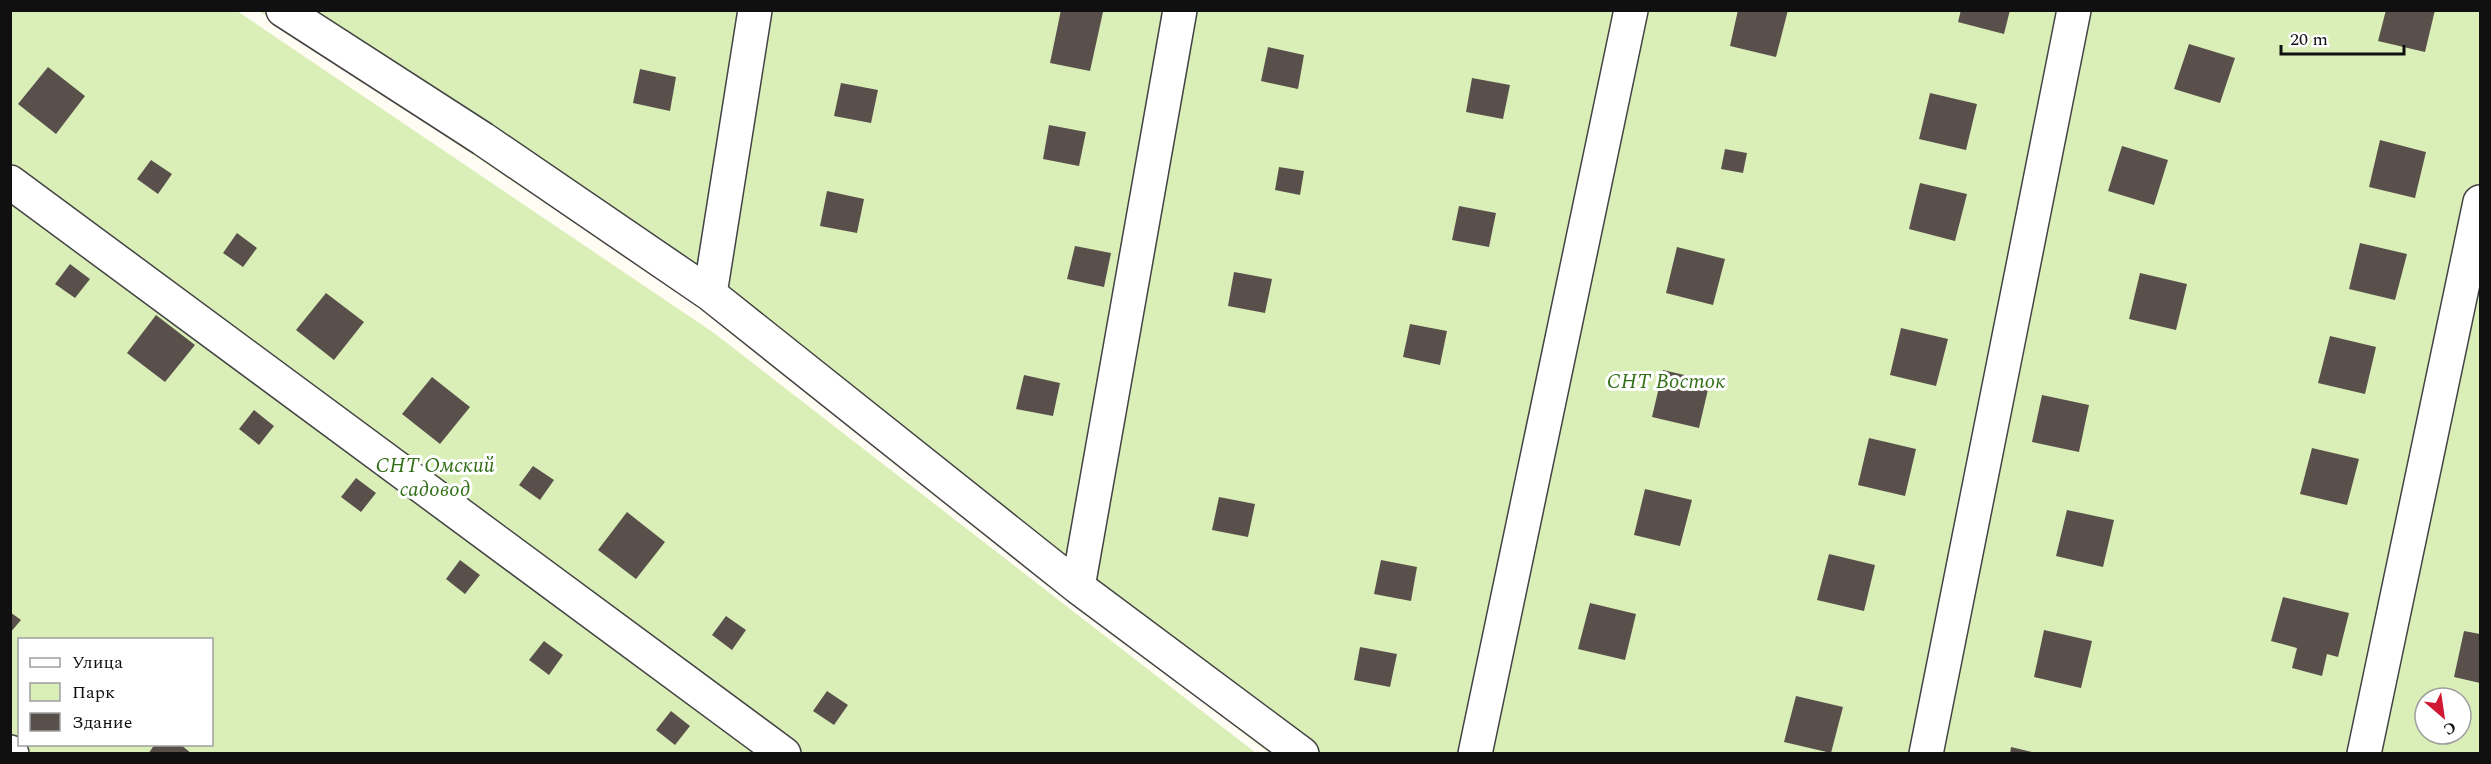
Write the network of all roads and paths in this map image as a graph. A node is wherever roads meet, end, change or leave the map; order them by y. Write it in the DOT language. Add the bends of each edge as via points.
graph roads {
  1 [pos="283,10"];
  2 [pos="755,10"];
  3 [pos="1180,10"];
  4 [pos="1631,10"];
  5 [pos="2074,10"];
  6 [pos="10,182"];
  7 [pos="2481,202"];
  8 [pos="710,294"];
  9 [pos="1078,587"];
  10 [pos="784,753"];
  11 [pos="1302,753"];
  12 [pos="1475,753"];
  13 [pos="1926,753"];
  14 [pos="2364,753"];
  1 -- 8 [label="lane" via="483,139"];
  2 -- 8 [label="lane"];
  3 -- 9 [label="lane"];
  4 -- 12 [label="lane"];
  5 -- 13 [label="lane"];
  6 -- 10 [label="lane"];
  7 -- 14 [label="lane"];
  8 -- 9 [label="lane"];
  9 -- 11 [label="lane"];
}
